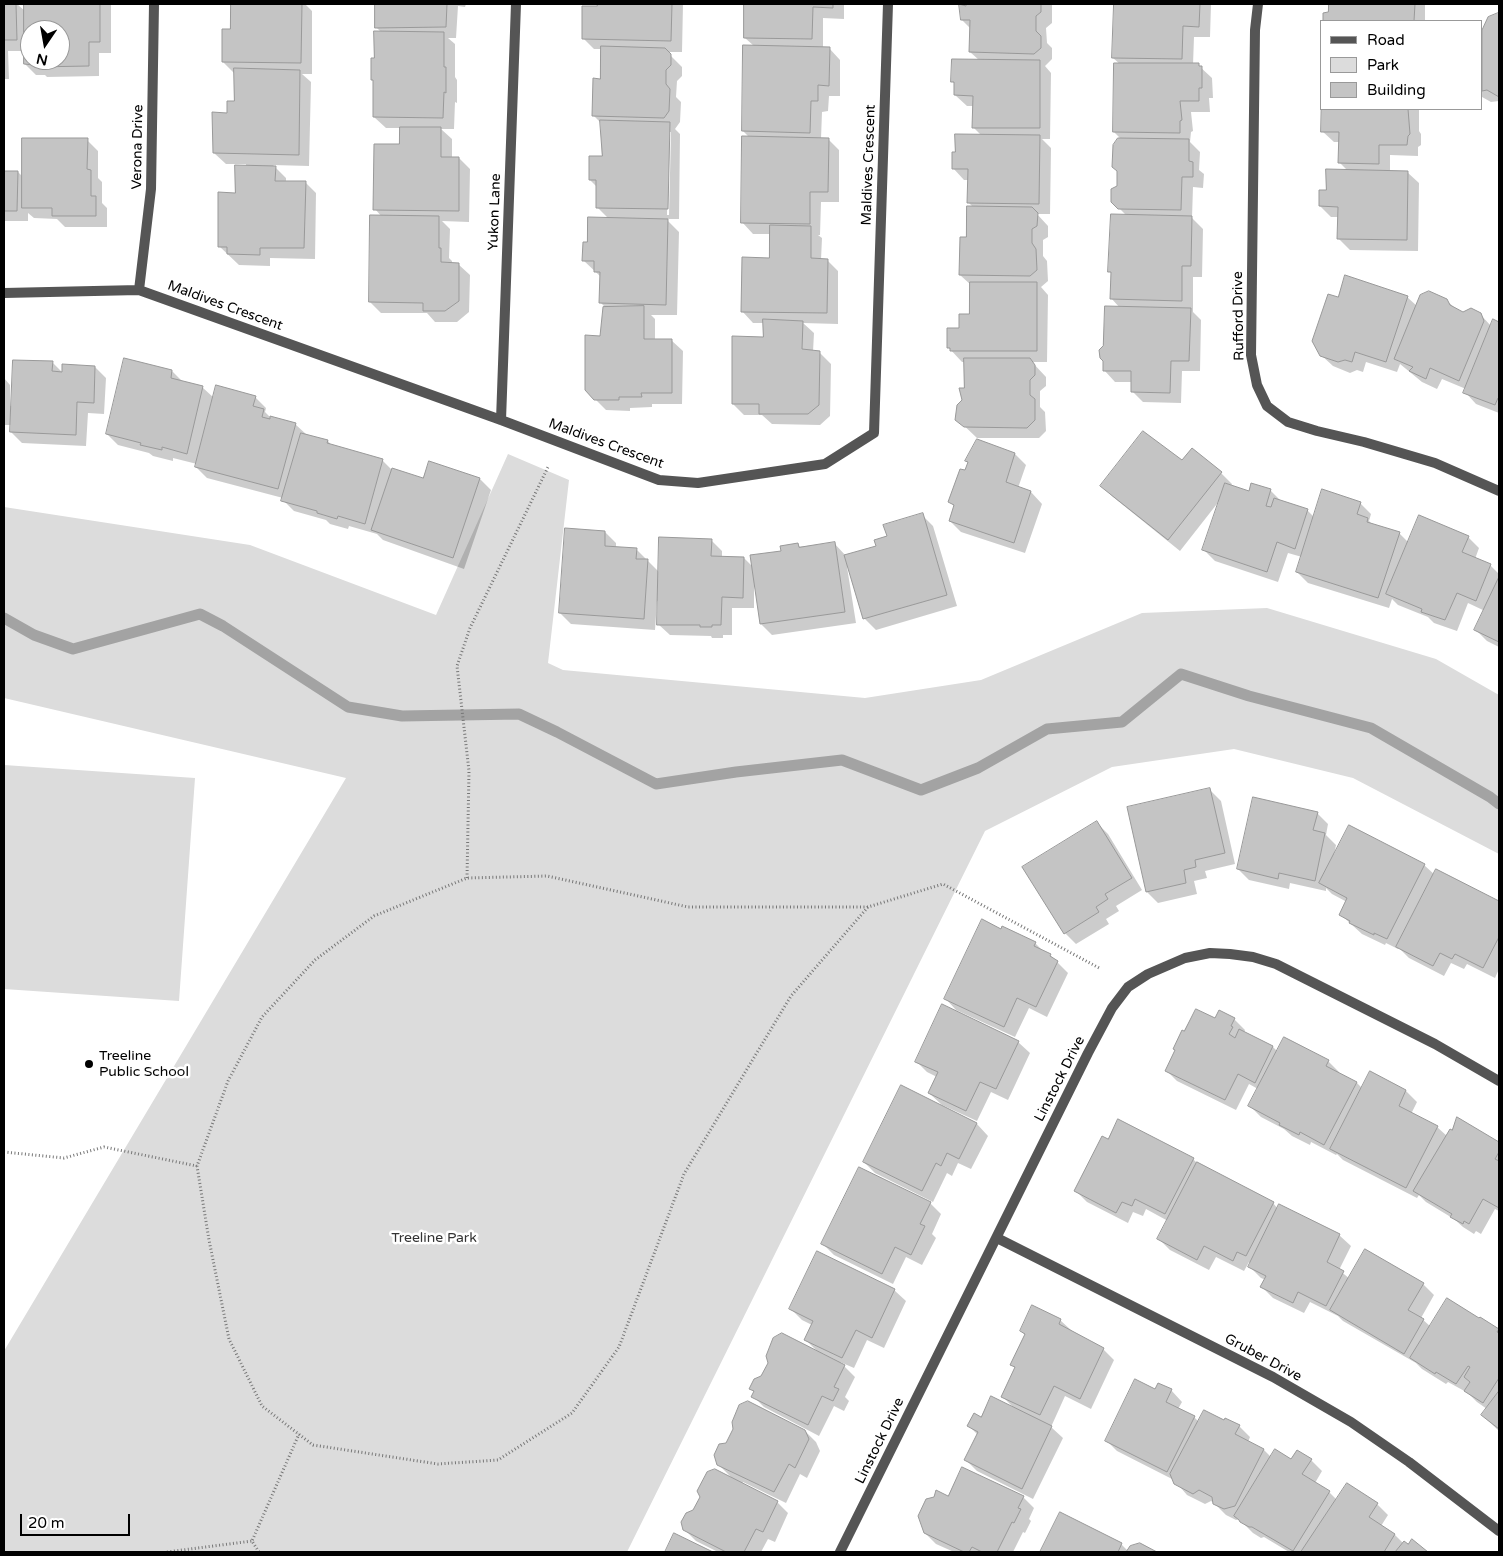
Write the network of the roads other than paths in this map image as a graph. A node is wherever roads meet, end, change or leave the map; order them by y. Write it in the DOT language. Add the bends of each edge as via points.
graph roads {
  1 [pos="154,4"];
  2 [pos="516,4"];
  3 [pos="888,4"];
  4 [pos="1258,4"];
  5 [pos="139,290"];
  6 [pos="4,292"];
  7 [pos="501,420"];
  8 [pos="1499,490"];
  9 [pos="1499,1081"];
  10 [pos="997,1238"];
  11 [pos="1499,1531"];
  12 [pos="840,1552"];
  1 -- 5 [label="street, Verona Drive" via="152,189"];
  2 -- 7 [label="street, Yukon Lane"];
  3 -- 7 [label="street, Maldives Crescent" via="874,433 825,464 698,483 659,480"];
  4 -- 8 [label="street, Rufford Drive" via="1251,354 1257,385 1267,406 1288,422 1435,463"];
  5 -- 6 [label="street, Maldives Crescent"];
  5 -- 7 [label="street, Maldives Crescent"];
  9 -- 10 [label="street, Linstock Drive" via="1435,1044 1276,964 1230,954 1210,953 1185,958 1148,974 1128,988 1112,1008"];
  10 -- 11 [label="street, Gruber Drive" via="1273,1377 1336,1413 1409,1462"];
  10 -- 12 [label="street, Linstock Drive"];
}
